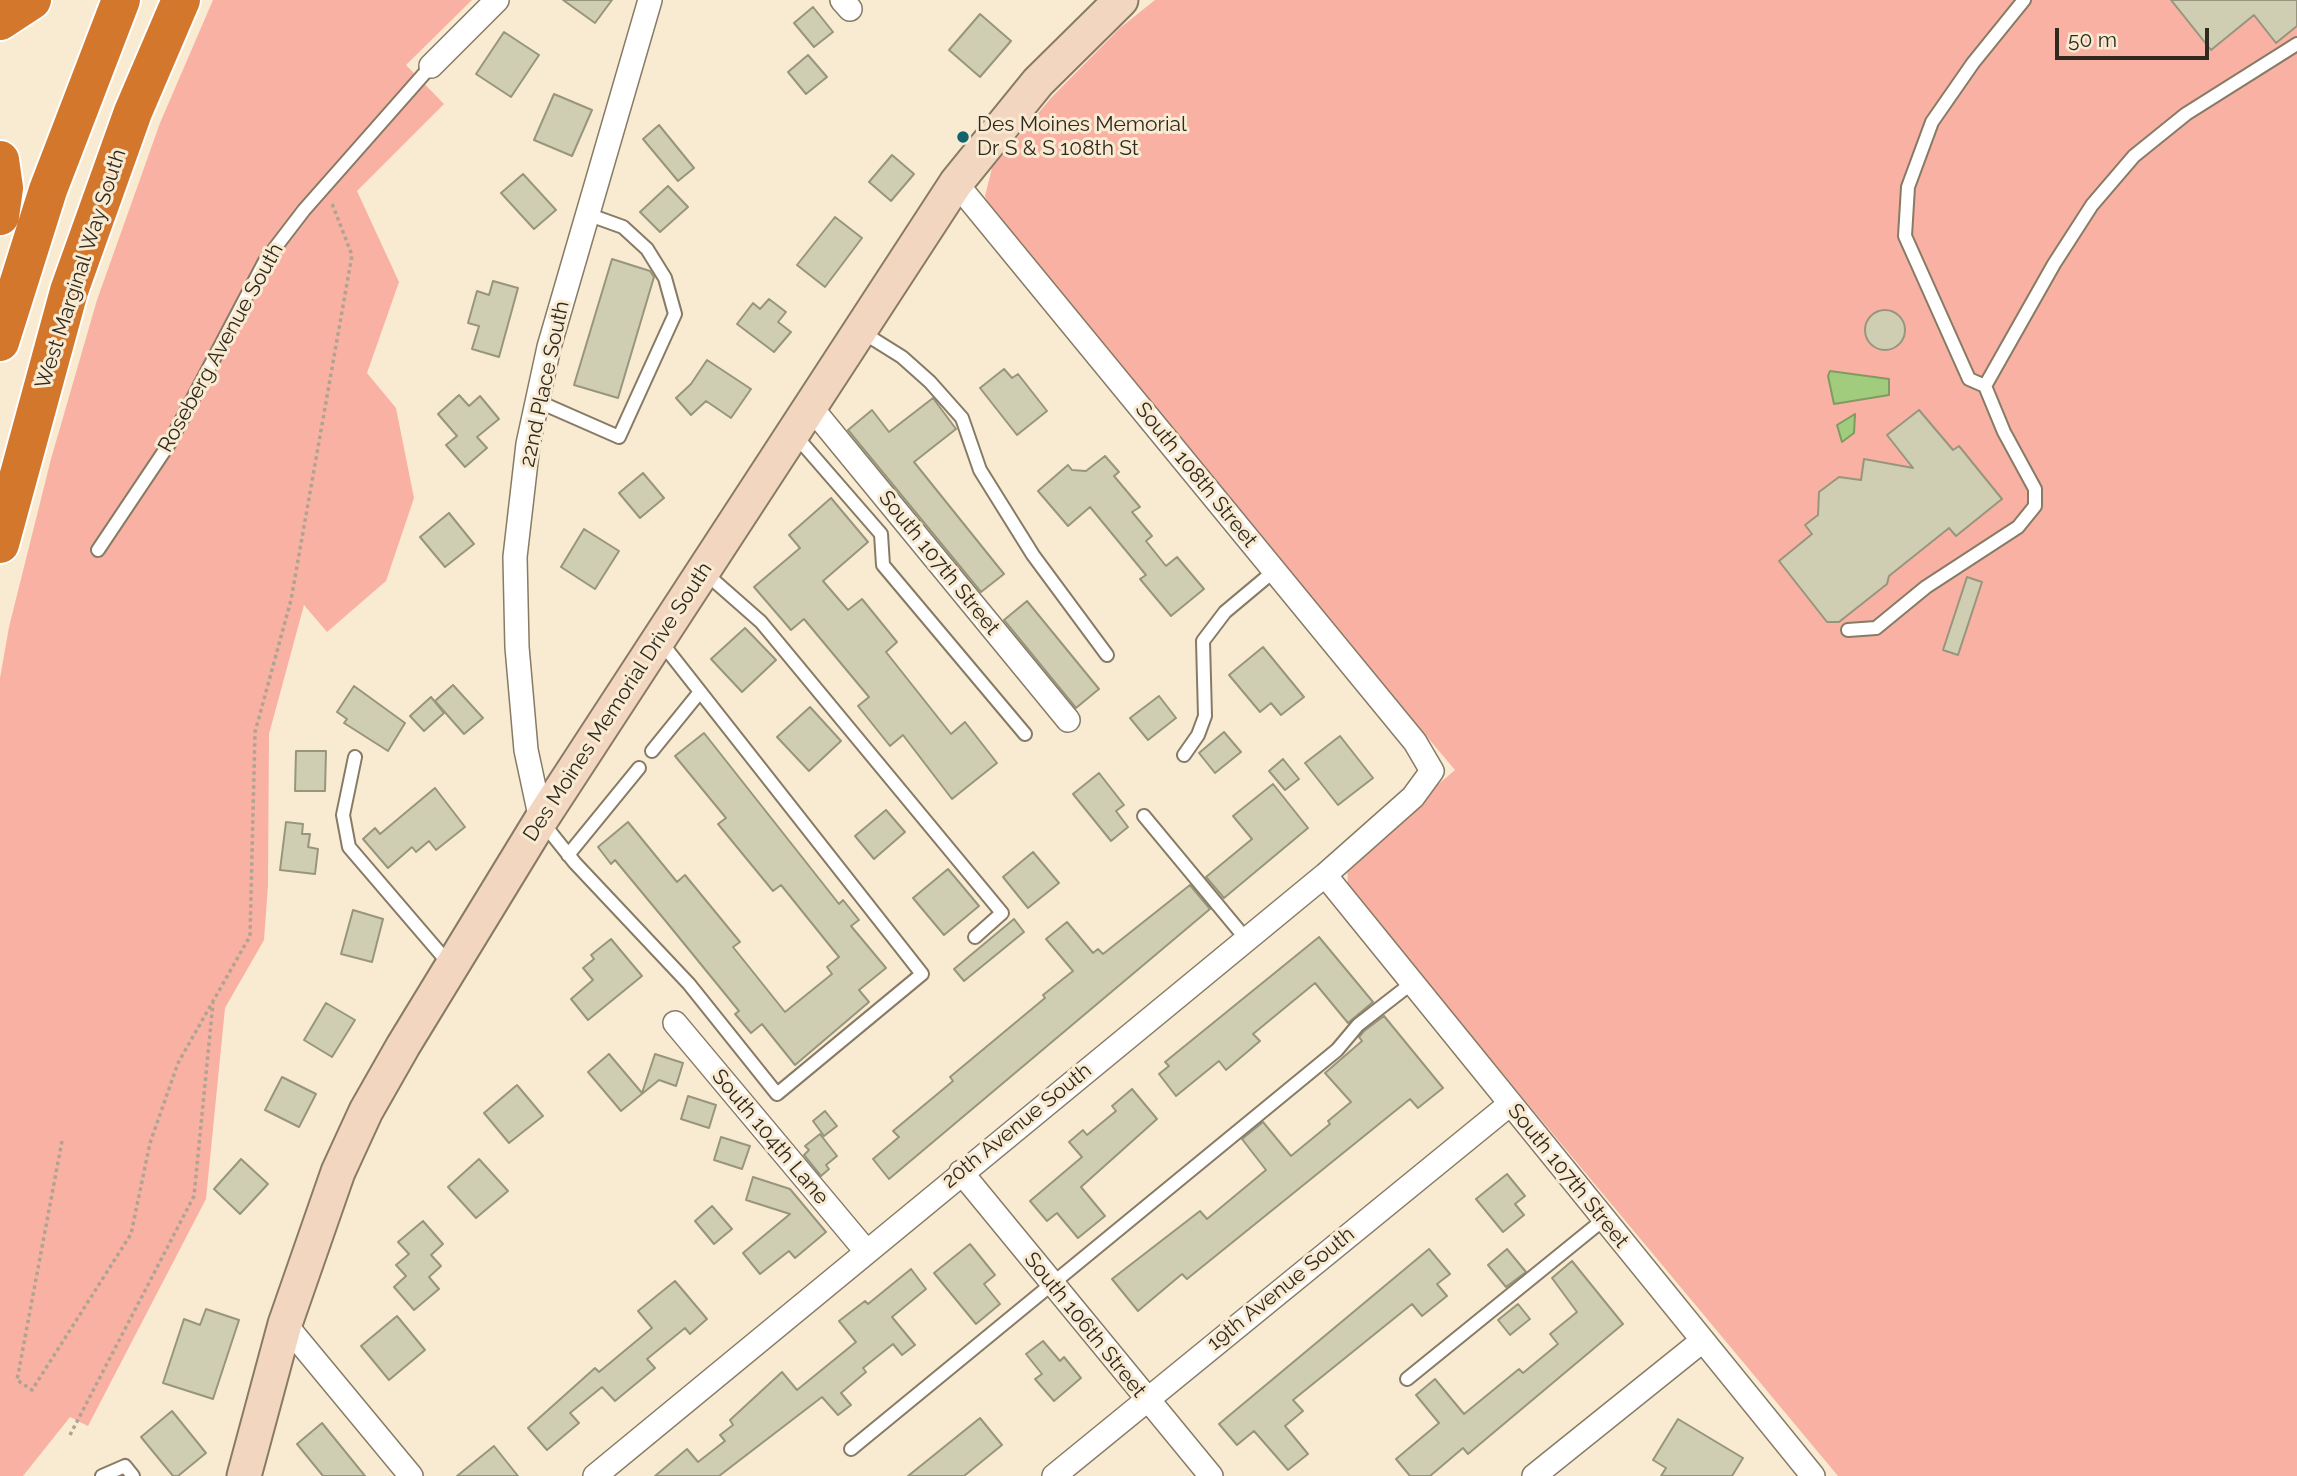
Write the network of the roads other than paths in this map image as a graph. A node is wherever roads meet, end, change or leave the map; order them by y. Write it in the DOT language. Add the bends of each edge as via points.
graph roads {
  1 [pos="32,0"];
  2 [pos="121,0"];
  3 [pos="181,0"];
  4 [pos="498,0"];
  5 [pos="650,0"];
  6 [pos="1121,0"];
  7 [pos="2024,0"];
  8 [pos="0,21"];
  9 [pos="2297,44"];
  10 [pos="431,66"];
  11 [pos="0,160"];
  12 [pos="956,183"];
  13 [pos="587,214"];
  14 [pos="0,216"];
  15 [pos="859,330"];
  16 [pos="0,342"];
  17 [pos="1985,386"];
  18 [pos="537,401"];
  19 [pos="801,419"];
  20 [pos="0,544"];
  21 [pos="98,550"];
  22 [pos="702,571"];
  23 [pos="1274,571"];
  24 [pos="1848,629"];
  25 [pos="659,639"];
  26 [pos="1107,655"];
  27 [pos="699,693"];
  28 [pos="1068,720"];
  29 [pos="1025,734"];
  30 [pos="652,751"];
  31 [pos="1184,755"];
  32 [pos="355,757"];
  33 [pos="639,768"];
  34 [pos="1432,771"];
  35 [pos="1144,816"];
  36 [pos="541,820"];
  37 [pos="568,855"];
  38 [pos="1325,875"];
  39 [pos="975,937"];
  40 [pos="1246,939"];
  41 [pos="451,967"];
  42 [pos="1412,983"];
  43 [pos="675,1023"];
  44 [pos="1510,1104"];
  45 [pos="961,1172"];
  46 [pos="1603,1220"];
  47 [pos="866,1251"];
  48 [pos="1051,1283"];
  49 [pos="285,1324"];
  50 [pos="1702,1341"];
  51 [pos="1407,1379"];
  52 [pos="1146,1399"];
  53 [pos="851,1449"];
  54 [pos="102,1476"];
  55 [pos="133,1476"];
  56 [pos="244,1476"];
  57 [pos="411,1476"];
  58 [pos="595,1476"];
  59 [pos="1054,1476"];
  60 [pos="1211,1476"];
  61 [pos="1534,1476"];
  62 [pos="1814,1476"];
  1 -- 8 [label="highway"];
  2 -- 16 [label="highway" via="48,190"];
  3 -- 20 [label="highway, West Marginal Way South" via="133,112 69,292"];
  4 -- 10 [label="street, Roseberg Avenue South"];
  5 -- 13 [label="street, 22nd Place South"];
  6 -- 12 [label="main road, Des Moines Memorial Drive South" via="1038,82"];
  7 -- 17 [label="lane" via="1932,122 1908,187 1905,236 1969,379"];
  9 -- 17 [label="lane" via="2244,74 2134,156 2092,205"];
  10 -- 21 [label="lane, Roseberg Avenue South" via="265,261 169,444"];
  11 -- 14 [label="highway" via="4,188"];
  12 -- 15 [label="main road, Des Moines Memorial Drive South"];
  12 -- 23 [label="street, South 108th Street"];
  13 -- 18 [label="street, 22nd Place South"];
  13 -- 18 [label="lane" via="623,227 647,249 665,278 675,314 619,437"];
  15 -- 19 [label="main road, Des Moines Memorial Drive South"];
  15 -- 26 [label="lane" via="902,357 962,418 980,470 1033,555"];
  17 -- 24 [label="lane" via="2035,489 2035,506 2018,527 1926,587 1876,628"];
  18 -- 36 [label="street, 22nd Place South" via="516,557 517,647 526,750"];
  19 -- 22 [label="main road, Des Moines Memorial Drive South"];
  19 -- 28 [label="street, South 107th Street"];
  19 -- 29 [label="lane" via="881,534 883,565"];
  22 -- 25 [label="main road, Des Moines Memorial Drive South"];
  22 -- 39 [label="lane" via="761,622 1002,913"];
  23 -- 31 [label="lane" via="1225,612 1203,640 1205,716"];
  23 -- 34 [label="street, South 108th Street" via="1415,743"];
  25 -- 27 [label="lane"];
  25 -- 36 [label="main road, Des Moines Memorial Drive South"];
  27 -- 30 [label="lane"];
  27 -- 37 [label="lane" via="922,974 777,1094 689,984"];
  32 -- 41 [label="lane" via="343,815 349,847"];
  33 -- 37 [label="lane"];
  34 -- 38 [label="street, 20th Avenue South" via="1413,797"];
  35 -- 40 [label="lane"];
  36 -- 37 [label="lane"];
  36 -- 41 [label="main road, Des Moines Memorial Drive South"];
  38 -- 40 [label="street, 20th Avenue South"];
  38 -- 42 [label="street, South 107th Street"];
  40 -- 45 [label="street, 20th Avenue South"];
  41 -- 49 [label="main road, Des Moines Memorial Drive South" via="366,1111 338,1172"];
  42 -- 44 [label="street, South 107th Street"];
  42 -- 48 [label="lane" via="1358,1026 1337,1050"];
  43 -- 47 [label="street, South 104th Lane"];
  44 -- 46 [label="street, South 107th Street"];
  44 -- 52 [label="street, 19th Avenue South"];
  45 -- 47 [label="street, 20th Avenue South"];
  45 -- 48 [label="street, South 106th Street"];
  46 -- 50 [label="street, South 107th Street"];
  46 -- 51 [label="lane"];
  47 -- 58 [label="street, 20th Avenue South"];
  48 -- 52 [label="street, South 106th Street"];
  48 -- 53 [label="lane"];
  49 -- 56 [label="main road, Des Moines Memorial Drive South"];
  49 -- 57 [label="street"];
  50 -- 61 [label="street"];
  50 -- 62 [label="street, South 107th Street"];
  52 -- 59 [label="street, 19th Avenue South"];
  52 -- 60 [label="street, South 106th Street"];
  54 -- 55 [label="lane" via="125,1466"];
}
